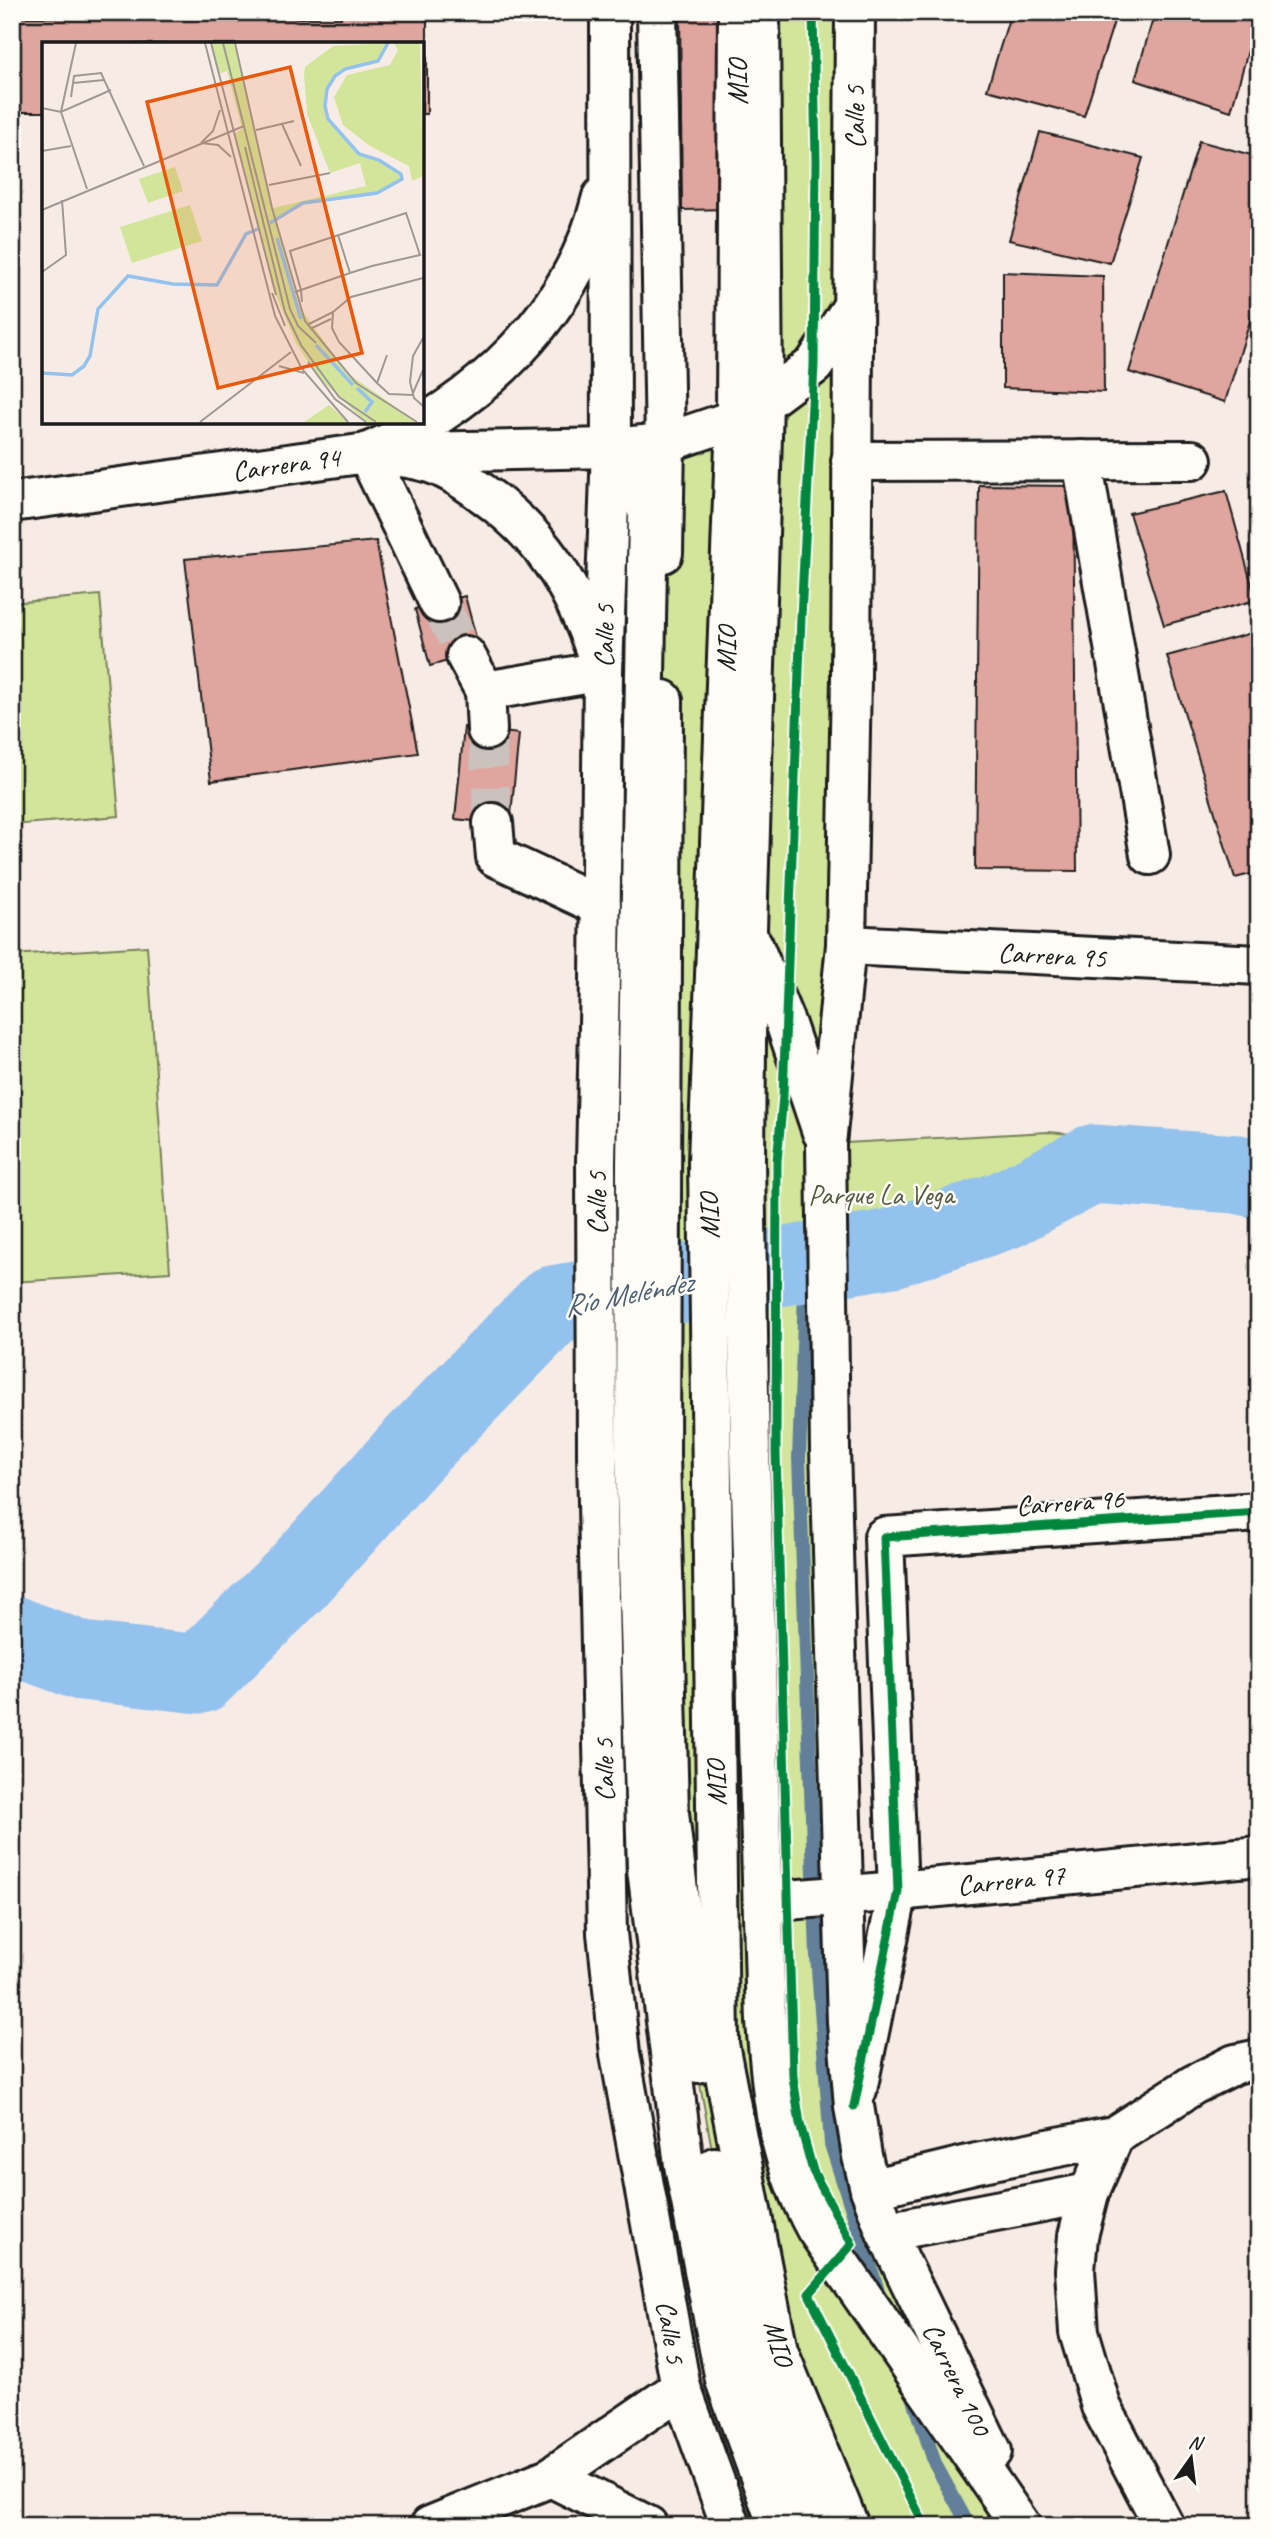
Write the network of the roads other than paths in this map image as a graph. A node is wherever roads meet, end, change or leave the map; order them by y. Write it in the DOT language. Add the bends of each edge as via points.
graph roads {
  1 [pos="610,12"];
  2 [pos="657,12"];
  3 [pos="738,12"];
  4 [pos="760,12"];
  5 [pos="855,12"];
  6 [pos="610,164"];
  7 [pos="853,306"];
  8 [pos="750,411"];
  9 [pos="665,443"];
  10 [pos="611,448"];
  11 [pos="367,453"];
  12 [pos="1082,460"];
  13 [pos="1192,460"];
  14 [pos="852,461"];
  15 [pos="12,502"];
  16 [pos="439,603"];
  17 [pos="466,656"];
  18 [pos="603,671"];
  19 [pos="485,691"];
  20 [pos="487,730"];
  21 [pos="493,823"];
  22 [pos="1150,855"];
  23 [pos="601,906"];
  24 [pos="747,929"];
  25 [pos="846,945"];
  26 [pos="1259,965"];
  27 [pos="827,1152"];
  28 [pos="727,1161"];
  29 [pos="648,1162"];
  30 [pos="731,1452"];
  31 [pos="648,1455"];
  32 [pos="1259,1512"];
  33 [pos="1259,1856"];
  34 [pos="898,1891"];
  35 [pos="842,1896"];
  36 [pos="763,1902"];
  37 [pos="1259,2059"];
  38 [pos="854,2106"];
  39 [pos="1114,2136"];
  40 [pos="870,2189"];
  41 [pos="1089,2193"];
  42 [pos="886,2232"];
  43 [pos="681,2388"];
  44 [pos="551,2477"];
  45 [pos="430,2526"];
  46 [pos="648,2526"];
  47 [pos="731,2526"];
  48 [pos="778,2526"];
  49 [pos="811,2526"];
  50 [pos="849,2526"];
  51 [pos="1021,2526"];
  52 [pos="1028,2526"];
  53 [pos="1164,2526"];
  1 -- 6 [label="main road, Calle 5"];
  2 -- 9 [label="main road"];
  3 -- 8 [label="main road, MIO"];
  4 -- 8 [label="main road"];
  5 -- 7 [label="main road, Calle 5"];
  6 -- 10 [label="main road, Calle 5"];
  6 -- 11 [label="main road" via="600,204 575,265 523,344 465,398"];
  7 -- 8 [label="main road, Carrera 94" via="814,365"];
  7 -- 14 [label="main road, Calle 5"];
  8 -- 9 [label="main road, Carrera 94"];
  8 -- 24 [label="main road"];
  8 -- 28 [label="main road, MIO"];
  9 -- 10 [label="main road, Carrera 94"];
  9 -- 29 [label="main road"];
  10 -- 11 [label="main road, Carrera 94"];
  10 -- 18 [label="main road, Calle 5"];
  10 -- 29 [label="main road" via="634,478 648,513"];
  11 -- 15 [label="main road, Carrera 94"];
  11 -- 16 [label="main road"];
  11 -- 18 [label="main road" via="426,462 466,481 502,507 534,537 560,572 581,610"];
  12 -- 13 [label="main road"];
  12 -- 14 [label="main road"];
  12 -- 22 [label="main road"];
  14 -- 25 [label="main road, Calle 5"];
  17 -- 19 [label="main road"];
  18 -- 19 [label="main road"];
  18 -- 23 [label="main road, Calle 5"];
  19 -- 20 [label="main road"];
  21 -- 23 [label="main road" via="496,857"];
  23 -- 43 [label="main road, Calle 5" via="597,1456 607,1933 620,2054"];
  24 -- 27 [label="main road" via="786,1025"];
  24 -- 28 [label="main road"];
  25 -- 26 [label="main road, Carrera 95"];
  25 -- 27 [label="main road, Calle 5"];
  27 -- 35 [label="main road, Calle 5"];
  28 -- 30 [label="main road"];
  29 -- 31 [label="main road"];
  30 -- 36 [label="main road"];
  30 -- 50 [label="main road, MIO" via="719,2043 778,2351"];
  31 -- 48 [label="main road" via="647,1869 684,2165 725,2380"];
  31 -- 49 [label="main road, MIO" via="669,1813 699,2079 744,2323"];
  32 -- 34 [label="main road, Carrera 96" via="884,1537"];
  33 -- 34 [label="main road, Carrera 97"];
  34 -- 35 [label="main road, Carrera 97"];
  34 -- 38 [label="main road"];
  35 -- 36 [label="main road, Carrera 97"];
  35 -- 38 [label="main road, Calle 5"];
  36 -- 51 [label="main road" via="774,2105 794,2186 830,2250"];
  37 -- 39 [label="main road" via="1235,2064 1192,2085"];
  38 -- 40 [label="main road, Calle 5"];
  39 -- 40 [label="main road" via="977,2162"];
  39 -- 41 [label="main road"];
  40 -- 42 [label="main road, Calle 5"];
  41 -- 42 [label="main road"];
  41 -- 53 [label="main road" via="1075,2270 1079,2332 1101,2406"];
  42 -- 52 [label="main road, Carrera 100"];
  43 -- 44 [label="main road"];
  43 -- 47 [label="main road"];
  44 -- 45 [label="main road"];
  44 -- 46 [label="main road"];
}
